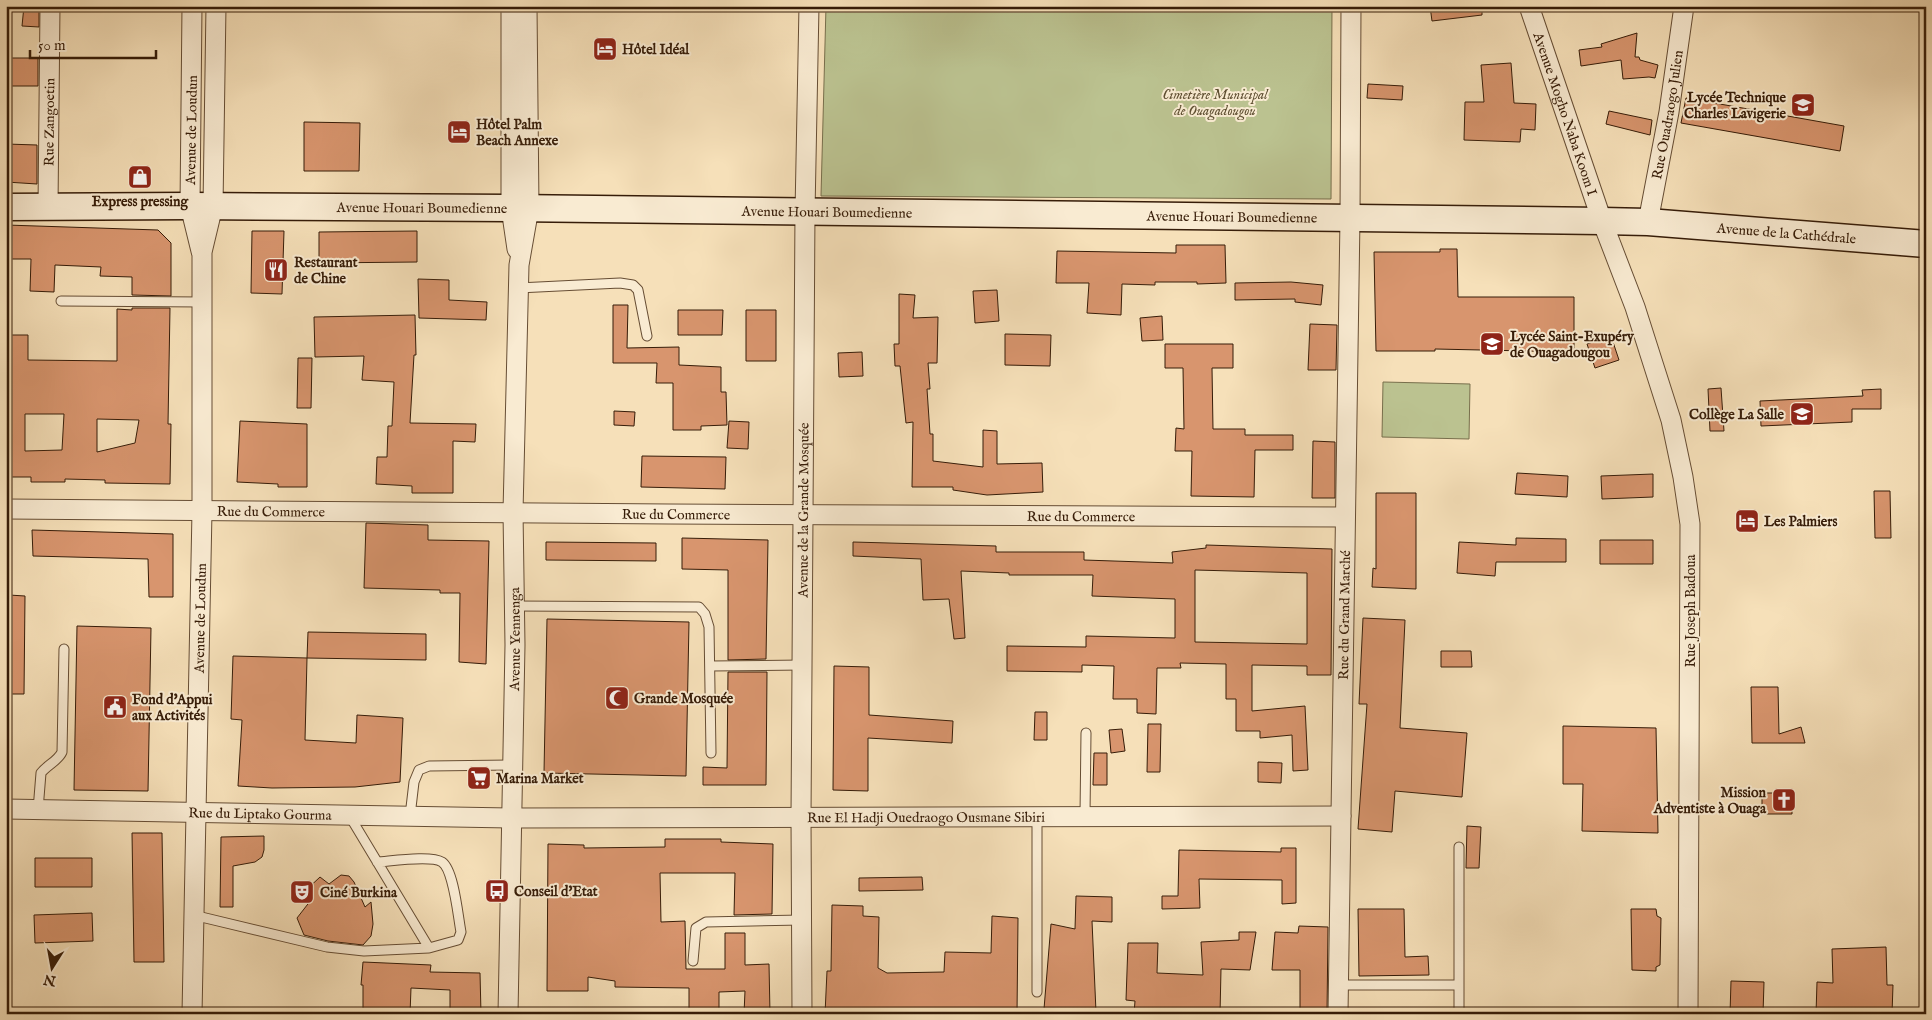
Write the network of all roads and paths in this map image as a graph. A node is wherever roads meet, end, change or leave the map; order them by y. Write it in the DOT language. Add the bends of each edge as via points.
graph roads {
  1 [pos="50,6"];
  2 [pos="192,6"];
  3 [pos="216,6"];
  4 [pos="511,6"];
  5 [pos="527,6"];
  6 [pos="809,6"];
  7 [pos="1351,6"];
  8 [pos="1529,6"];
  9 [pos="1684,6"];
  10 [pos="201,206"];
  11 [pos="6,207"];
  12 [pos="48,207"];
  13 [pos="520,208"];
  14 [pos="805,212"];
  15 [pos="1350,218"];
  16 [pos="1602,221"];
  17 [pos="1648,222"];
  18 [pos="1926,244"];
  19 [pos="518,288"];
  20 [pos="61,301"];
  21 [pos="202,302"];
  22 [pos="647,336"];
  23 [pos="6,509"];
  24 [pos="202,511"];
  25 [pos="513,512"];
  26 [pos="803,516"];
  27 [pos="1345,517"];
  28 [pos="514,606"];
  29 [pos="64,649"];
  30 [pos="802,665"];
  31 [pos="710,666"];
  32 [pos="1086,733"];
  33 [pos="711,752"];
  34 [pos="513,765"];
  35 [pos="6,809"];
  36 [pos="38,810"];
  37 [pos="195,812"];
  38 [pos="349,815"];
  39 [pos="1037,815"];
  40 [pos="1085,815"];
  41 [pos="410,816"];
  42 [pos="1341,816"];
  43 [pos="512,818"];
  44 [pos="801,818"];
  45 [pos="1459,847"];
  46 [pos="377,862"];
  47 [pos="193,915"];
  48 [pos="802,920"];
  49 [pos="429,948"];
  50 [pos="693,961"];
  51 [pos="1339,985"];
  52 [pos="1459,985"];
  53 [pos="1037,992"];
  54 [pos="192,1014"];
  55 [pos="508,1014"];
  56 [pos="802,1014"];
  57 [pos="1338,1014"];
  58 [pos="1459,1014"];
  59 [pos="1688,1014"];
  1 -- 12 [label="street, Rue Zangoetin"];
  2 -- 10 [label="street, Avenue de Loudun"];
  3 -- 10 [label="street, Avenue de Loudun"];
  4 -- 13 [label="street, Avenue Yennenga"];
  5 -- 13 [label="street, Avenue Yennenga"];
  6 -- 14 [label="street, Avenue de la Grande Mosquée"];
  7 -- 15 [label="street, Rue du Grand Marché"];
  8 -- 16 [label="street, Avenue Mogho Naba Koom I"];
  9 -- 17 [label="street, Rue Ouadraogo Julien" via="1669,112"];
  10 -- 12 [label="main road, Avenue Houari Boumedienne"];
  10 -- 13 [label="main road, Avenue Houari Boumedienne"];
  10 -- 21 [label="street, Avenue de Loudun"];
  11 -- 12 [label="main road, Avenue Houari Boumedienne"];
  13 -- 14 [label="main road, Avenue Houari Boumedienne"];
  13 -- 19 [label="street, Avenue Yennenga"];
  14 -- 15 [label="main road, Avenue Houari Boumedienne"];
  14 -- 26 [label="street, Avenue de la Grande Mosquée"];
  15 -- 16 [label="main road, Avenue Houari Boumedienne"];
  15 -- 27 [label="street, Rue du Grand Marché"];
  16 -- 17 [label="main road, Avenue Houari Boumedienne"];
  16 -- 59 [label="street, Rue Joseph Badoua" via="1635,307 1670,420 1690,524"];
  17 -- 18 [label="main road, Avenue de la Cathédrale"];
  19 -- 22 [label="lane" via="633,285 638,290"];
  19 -- 25 [label="street, Avenue Yennenga"];
  20 -- 21 [label="lane"];
  21 -- 24 [label="street, Avenue de Loudun"];
  23 -- 24 [label="street, Rue du Commerce"];
  24 -- 25 [label="street, Rue du Commerce"];
  24 -- 37 [label="street, Avenue de Loudun"];
  25 -- 26 [label="street, Rue du Commerce"];
  25 -- 28 [label="street, Avenue Yennenga"];
  26 -- 27 [label="street, Rue du Commerce"];
  26 -- 30 [label="street, Avenue de la Grande Mosquée"];
  27 -- 42 [label="street, Rue du Grand Marché"];
  28 -- 31 [label="lane" via="699,607 709,627"];
  28 -- 34 [label="street, Avenue Yennenga"];
  29 -- 36 [label="lane" via="62,752 41,773"];
  30 -- 31 [label="lane"];
  30 -- 44 [label="street, Avenue de la Grande Mosquée"];
  31 -- 33 [label="lane"];
  32 -- 40 [label="lane"];
  34 -- 41 [label="lane" via="429,766 419,770 414,782"];
  34 -- 43 [label="street, Avenue Yennenga"];
  35 -- 36 [label="street, Rue du Liptako Gourma"];
  36 -- 37 [label="street, Rue du Liptako Gourma"];
  37 -- 38 [label="street, Rue du Liptako Gourma"];
  37 -- 47 [label="street, Avenue de Loudun"];
  38 -- 41 [label="street, Rue du Liptako Gourma"];
  38 -- 46 [label="lane"];
  39 -- 40 [label="street, Rue El Hadji Ouedraogo Ousmane Sibiri"];
  39 -- 44 [label="street, Rue El Hadji Ouedraogo Ousmane Sibiri"];
  39 -- 53 [label="lane"];
  40 -- 42 [label="street, Rue El Hadji Ouedraogo Ousmane Sibiri"];
  41 -- 43 [label="street, Rue du Liptako Gourma"];
  42 -- 51 [label="street, Rue du Grand Marché"];
  43 -- 44 [label="street, Rue El Hadji Ouedraogo Ousmane Sibiri"];
  43 -- 55 [label="street, Avenue Yennenga"];
  44 -- 48 [label="street, Avenue de la Grande Mosquée"];
  45 -- 52 [label="lane"];
  46 -- 49 [label="lane"];
  46 -- 49 [label="lane" via="431,859 442,862 450,872 461,932 458,940"];
  47 -- 49 [label="lane" via="327,947 364,951"];
  47 -- 54 [label="street, Avenue de Loudun"];
  48 -- 50 [label="lane" via="706,922 696,928"];
  48 -- 56 [label="street, Avenue de la Grande Mosquée"];
  51 -- 52 [label="lane"];
  51 -- 57 [label="street, Rue du Grand Marché"];
  52 -- 58 [label="lane"];
}
